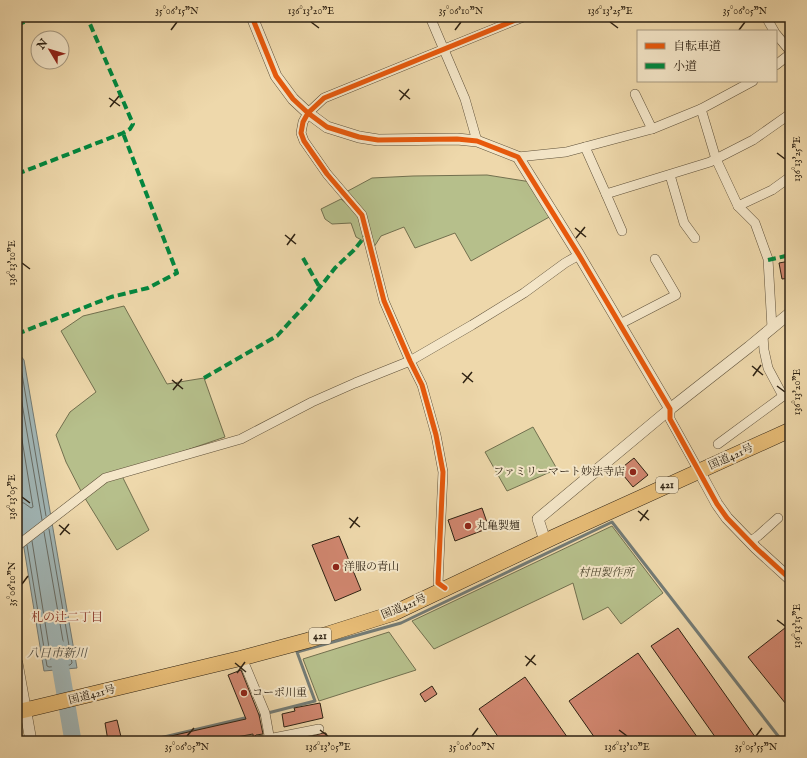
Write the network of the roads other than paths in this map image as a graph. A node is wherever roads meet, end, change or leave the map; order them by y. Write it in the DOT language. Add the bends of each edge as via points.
graph roads {
  1 [pos="252,17"];
  2 [pos="430,17"];
  3 [pos="523,17"];
  4 [pos="766,17"];
  5 [pos="773,30"];
  6 [pos="777,35"];
  7 [pos="443,49"];
  8 [pos="790,53"];
  9 [pos="777,63"];
  10 [pos="751,82"];
  11 [pos="635,94"];
  12 [pos="701,109"];
  13 [pos="308,113"];
  14 [pos="790,114"];
  15 [pos="652,129"];
  16 [pos="477,141"];
  17 [pos="585,147"];
  18 [pos="518,157"];
  19 [pos="716,159"];
  20 [pos="670,174"];
  21 [pos="790,177"];
  22 [pos="606,194"];
  23 [pos="738,206"];
  24 [pos="622,231"];
  25 [pos="695,238"];
  26 [pos="579,255"];
  27 [pos="655,259"];
  28 [pos="790,313"];
  29 [pos="620,324"];
  30 [pos="772,328"];
  31 [pos="763,336"];
  32 [pos="410,362"];
  33 [pos="788,394"];
  34 [pos="670,409"];
  35 [pos="790,430"];
  36 [pos="718,444"];
  37 [pos="699,471"];
  38 [pos="778,518"];
  39 [pos="545,541"];
  40 [pos="751,541"];
  41 [pos="17,546"];
  42 [pos="790,578"];
  43 [pos="445,588"];
  44 [pos="242,658"];
  45 [pos="17,663"];
  46 [pos="21,711"];
  47 [pos="319,730"];
  48 [pos="270,740"];
  49 [pos="31,741"];
  50 [pos="258,741"];
  1 -- 13 [label="street" via="276,76 293,99"];
  2 -- 7 [label="street"];
  3 -- 7 [label="street"];
  4 -- 5 [label="street"];
  6 -- 8 [label="street"];
  7 -- 13 [label="street" via="324,98"];
  7 -- 16 [label="street" via="465,99"];
  8 -- 9 [label="street"];
  10 -- 12 [label="street"];
  11 -- 15 [label="street"];
  12 -- 15 [label="street"];
  12 -- 19 [label="street"];
  13 -- 16 [label="street" via="327,127 359,137 378,140"];
  13 -- 32 [label="street" via="301,133 304,141 327,174 362,215 384,301"];
  14 -- 19 [label="street" via="753,140"];
  15 -- 17 [label="street"];
  16 -- 18 [label="street"];
  17 -- 18 [label="street" via="566,152"];
  17 -- 22 [label="street"];
  18 -- 26 [label="street"];
  19 -- 20 [label="street"];
  19 -- 23 [label="street"];
  20 -- 22 [label="street"];
  20 -- 25 [label="street" via="684,223"];
  21 -- 23 [label="street" via="772,190"];
  22 -- 24 [label="street"];
  23 -- 30 [label="street" via="755,223 768,258"];
  26 -- 29 [label="street"];
  26 -- 32 [label="street" via="524,293"];
  27 -- 29 [label="street" via="676,295"];
  28 -- 30 [label="street"];
  29 -- 34 [label="street"];
  30 -- 31 [label="street"];
  31 -- 33 [label="street" via="768,368"];
  31 -- 34 [label="street"];
  32 -- 41 [label="street" via="312,402 241,439 105,478"];
  32 -- 43 [label="street" via="422,385 443,472 438,583"];
  33 -- 36 [label="street"];
  34 -- 37 [label="street" via="670,418"];
  34 -- 39 [label="street" via="538,519"];
  35 -- 37 [label="highway, 国道421号 / 421"];
  37 -- 39 [label="highway, 国道421号 / 421"];
  37 -- 40 [label="street" via="727,518"];
  38 -- 40 [label="street"];
  39 -- 43 [label="highway, 国道421号 / 421"];
  40 -- 42 [label="street"];
  43 -- 44 [label="highway, 国道421号 / 421" via="394,612 309,640"];
  44 -- 46 [label="highway, 国道421号 / 421"];
  44 -- 48 [label="street" via="265,714"];
  45 -- 46 [label="street"];
  46 -- 49 [label="street"];
  47 -- 48 [label="street"];
  48 -- 50 [label="street"];
}
